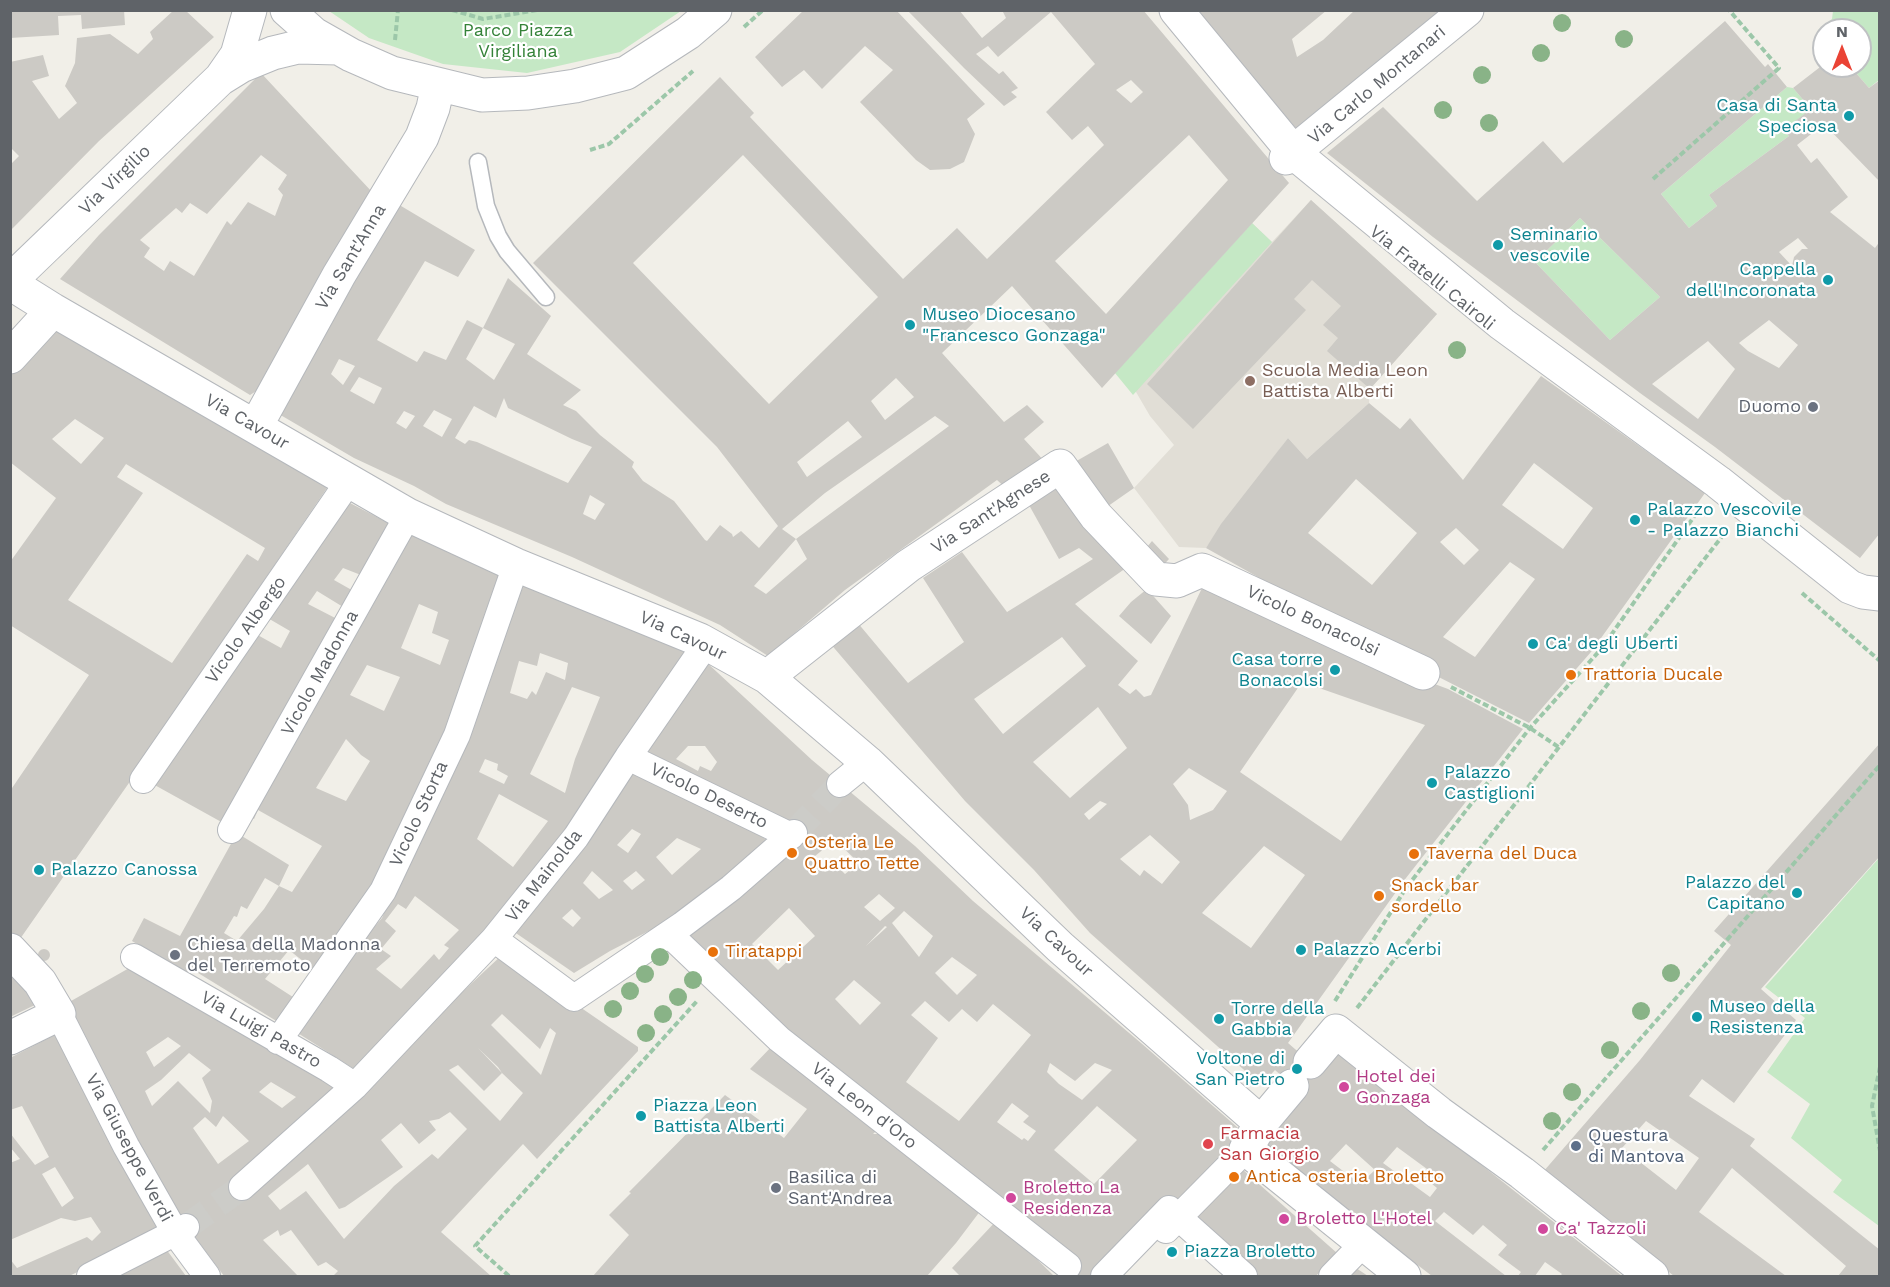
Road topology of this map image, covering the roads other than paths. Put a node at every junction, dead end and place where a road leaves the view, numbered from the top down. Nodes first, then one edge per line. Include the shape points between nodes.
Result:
1 (250, 10) edge
2 (287, 10) edge
3 (1165, 10) edge
4 (1176, 10) edge
5 (1467, 10) edge
6 (726, 22) edge
7 (338, 48) junction
8 (220, 79) junction
9 (438, 85) junction
10 (1290, 155) junction
11 (478, 162) dead end
12 (10, 282) edge
13 (546, 297) dead end
14 (53, 310) junction
15 (10, 357) edge
16 (256, 426) junction
17 (349, 481) junction
18 (408, 515) junction
19 (516, 565) junction
20 (1202, 570) joint
21 (1880, 594) edge
22 (706, 644) junction
23 (1423, 673) road end
24 (767, 677) junction
25 (628, 757) junction
26 (867, 762) junction
27 (143, 780) dead end
28 (840, 784) tunnel mouth
29 (231, 831) dead end
30 (676, 930) junction
31 (495, 939) junction
32 (10, 950) edge
33 (134, 957) dead end
34 (59, 1014) junction
35 (10, 1038) edge
36 (278, 1041) junction
37 (355, 1086) junction
38 (1253, 1136) junction
39 (242, 1187) tunnel mouth
40 (1178, 1218) junction
41 (181, 1231) junction
42 (1363, 1244) junction
43 (1068, 1266) dead end
44 (90, 1276) edge
45 (207, 1276) edge
46 (1104, 1276) edge
47 (1118, 1276) edge
48 (1244, 1276) edge
49 (1332, 1276) edge
50 (1404, 1276) edge
51 (1652, 1276) edge

1 - 8 street, Via Virgilio via 237,55
2 - 7 street via 302,26
3 - 10 lane, Via Fratelli Cairoli
4 - 10 street, Via Fratelli Cairoli
5 - 10 street, Via Carlo Montanari
6 - 9 street via 688,33 626,73 575,86 482,94
7 - 8 street, Via Virgilio via 298,47 273,52
7 - 9 street via 392,73
8 - 12 street, Via Virgilio
9 - 16 street, Via Sant'Anna via 422,137 339,274
10 - 21 street, Via Fratelli Cairoli via 1502,324 1850,587
11 - 13 lane via 492,223 507,251
12 - 14 street, Via Cavour
14 - 15 street
14 - 16 street, Via Cavour
16 - 17 street, Via Cavour
17 - 18 street, Via Cavour
17 - 27 street, Vicolo Albergo
18 - 19 street, Via Cavour
18 - 29 street, Vicolo Madonna
19 - 22 street, Via Cavour
19 - 36 street, Vicolo Storta via 457,735 383,891
20 - 23 street, Vicolo Bonacolsi
20 - 24 street, Via Sant'Agnese via 1177,580 1156,579 1096,516 1060,466 908,566
22 - 24 street, Via Cavour
22 - 25 street, Via Mainolda
24 - 26 street, Via Cavour
25 - 30 street, Vicolo Deserto via 792,834
25 - 31 street, Via Mainolda via 576,837
26 - 28 street
26 - 38 street, Via Cavour
30 - 31 street via 574,998
30 - 43 street, Via Leon d'Oro via 717,979 779,1039
31 - 37 street, Via Mainolda
32 - 34 street via 39,982
33 - 36 street, Via Luigi Pastro
34 - 35 street
34 - 41 street, Via Giuseppe Verdi via 126,1146
36 - 37 street, Via Luigi Pastro
37 - 39 street, Via Mainolda
38 - 40 street
38 - 42 street, Via Cavour
38 - 51 street via 1301,1074 1334,1018 1438,1113 1522,1173
40 - 46 street via 1169,1209
40 - 47 street
40 - 48 street
41 - 44 street
41 - 45 street, Via Giuseppe Verdi
42 - 49 street
42 - 50 street, Via Cavour

